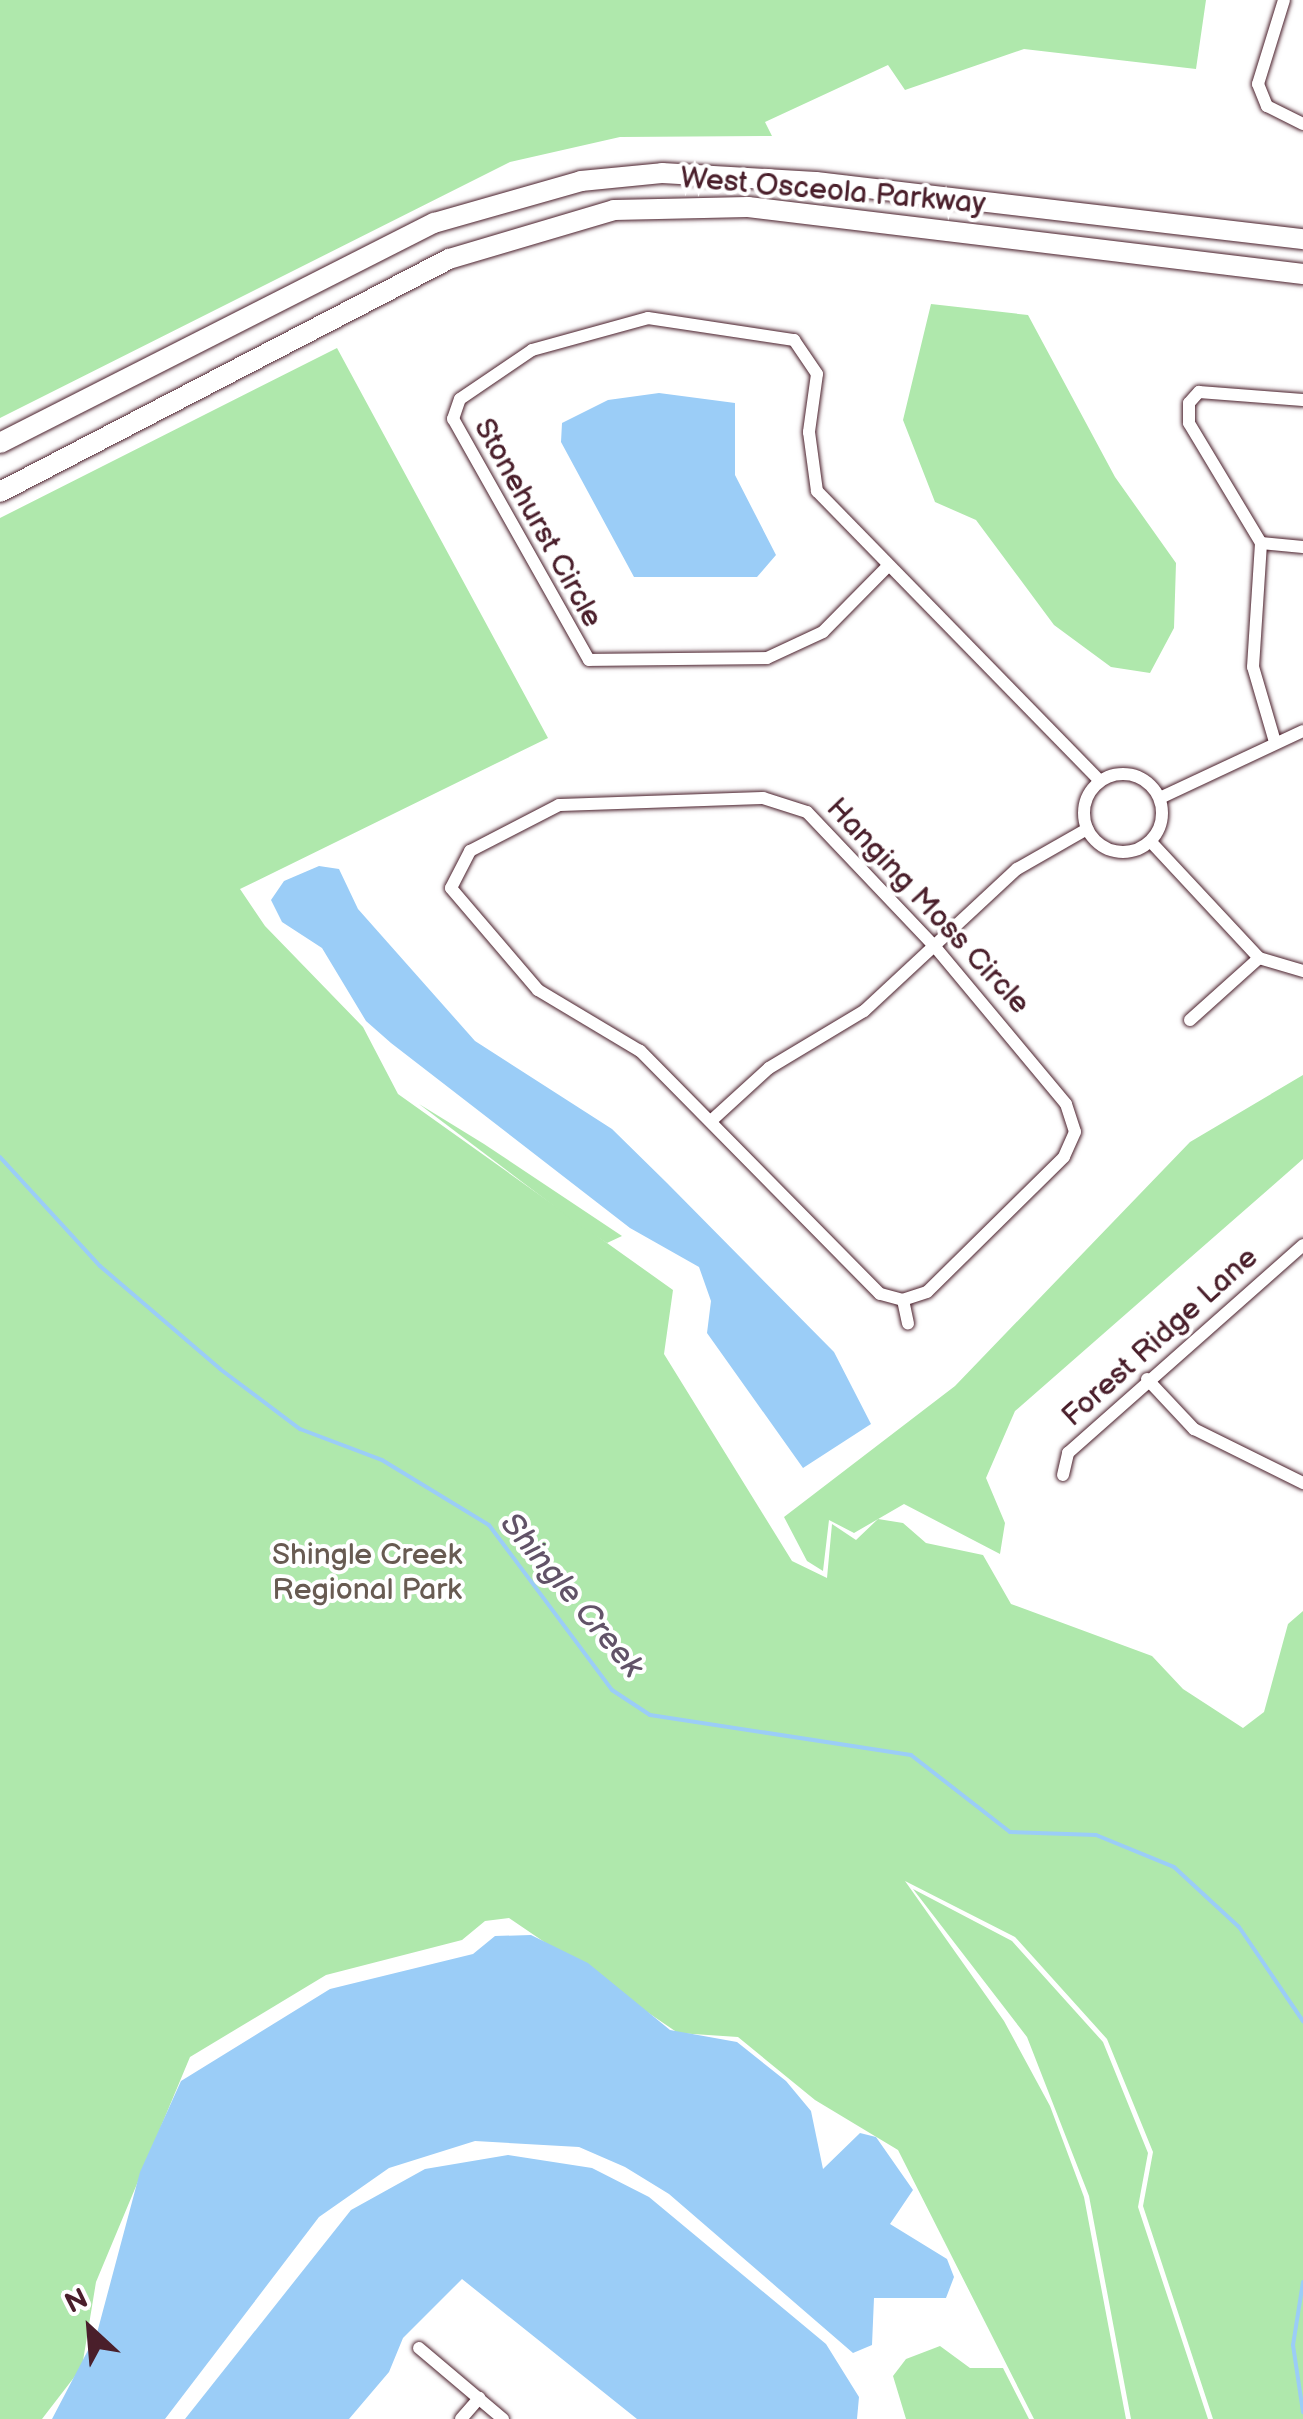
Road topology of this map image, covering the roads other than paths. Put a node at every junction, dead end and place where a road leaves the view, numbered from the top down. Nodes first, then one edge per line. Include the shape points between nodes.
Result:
1 (1284, 0) edge
2 (1303, 124) edge
3 (1303, 238) edge
4 (1303, 274) edge
5 (1303, 400) edge
6 (0, 443) edge
7 (0, 492) edge
8 (1261, 544) junction
9 (1303, 547) edge
10 (888, 567) junction
11 (1303, 731) edge
12 (1275, 742) junction
13 (1100, 781) junction
14 (1160, 798) junction
15 (1087, 829) junction
16 (1151, 842) junction
17 (936, 948) junction
18 (1259, 958) junction
19 (1303, 971) edge
20 (1190, 1020) dead end
21 (712, 1120) junction
22 (1303, 1245) edge
23 (903, 1300) junction
24 (908, 1323) dead end
25 (1147, 1379) junction
26 (1063, 1475) dead end
27 (1303, 1483) edge
28 (419, 2348) dead end
29 (479, 2398) junction
30 (462, 2419) edge
31 (503, 2419) edge

1 - 2 street via 1258,84 1266,106
3 - 6 main road, West Osceola Parkway via 782,179 581,181 434,223
4 - 7 main road, West Osceola Parkway via 748,207 614,210 449,259
5 - 8 street via 1199,392 1189,403 1189,423
8 - 9 street
8 - 12 street via 1253,668
10 - 10 street, Stonehurst Circle via 817,491 814,364 794,340 770,330 648,318 585,330 532,350 460,399 453,419 589,660 767,658 823,632
10 - 13 street, Stonehurst Circle
11 - 12 street
12 - 14 street
13 - 14 street via 1138,776
13 - 15 street via 1085,802
14 - 16 street via 1162,823
15 - 16 street via 1111,851
15 - 17 street via 1018,869
16 - 18 street
17 - 21 street
17 - 21 street, Hanging Moss Circle via 794,801 559,806 470,851 451,888 495,949 538,990 640,1052
17 - 23 street, Hanging Moss Circle via 1066,1104 1075,1132 1064,1157 954,1265
18 - 19 street
18 - 20 street
21 - 23 street, Hanging Moss Circle via 880,1294
22 - 25 street, Forest Ridge Lane
23 - 24 street
25 - 26 street, Forest Ridge Lane via 1068,1453
25 - 27 street via 1194,1429
28 - 29 street
29 - 30 street
29 - 31 street

